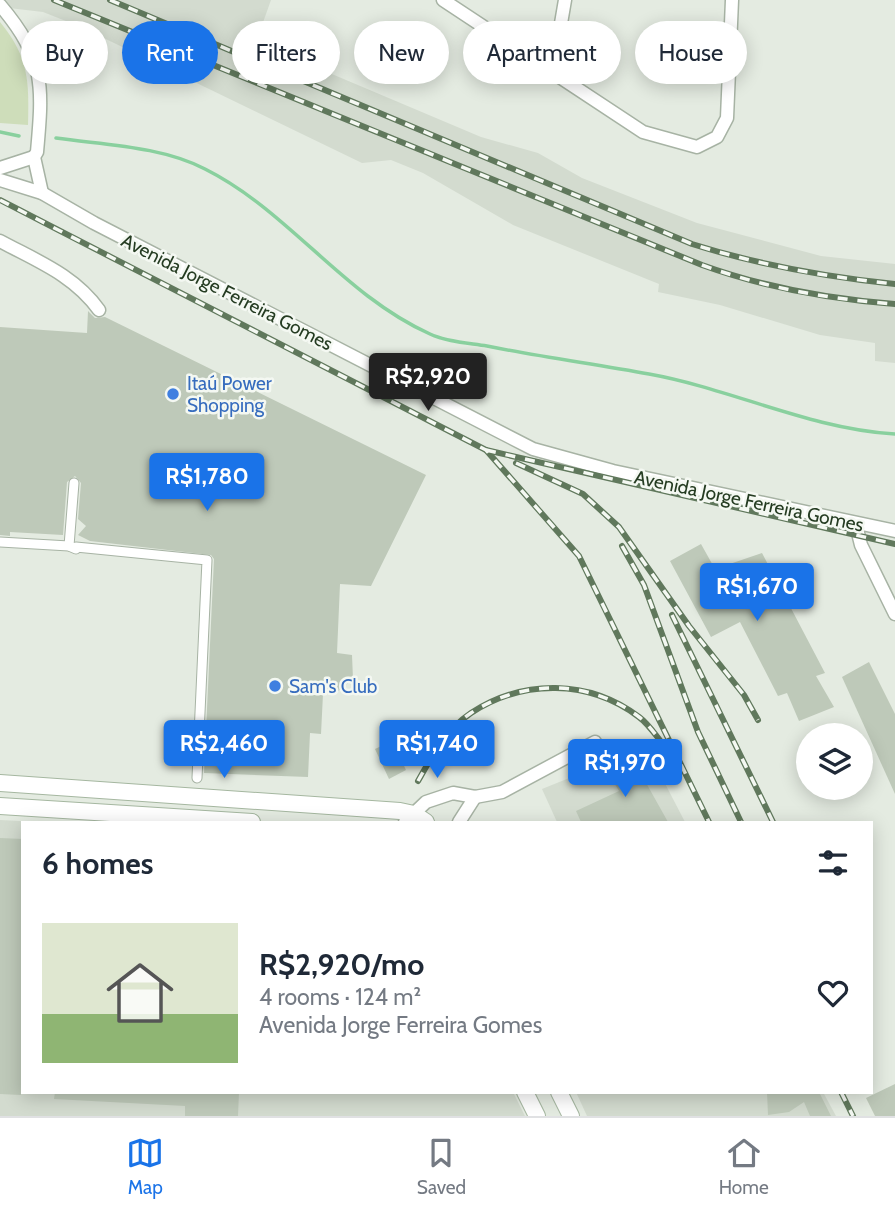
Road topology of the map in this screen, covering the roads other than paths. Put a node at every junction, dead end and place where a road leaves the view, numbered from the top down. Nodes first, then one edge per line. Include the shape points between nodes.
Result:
1 (446, 0) edge
2 (565, 0) edge
3 (732, 0) edge
4 (0, 5) edge
5 (478, 21) edge
6 (561, 21) edge
7 (573, 84) edge
8 (34, 157) junction
9 (0, 168) edge
10 (0, 180) edge
11 (42, 193) junction
12 (0, 241) edge
13 (0, 248) edge
14 (23, 254) junction
15 (99, 310) dead end
16 (74, 483) dead end
17 (856, 525) junction
18 (895, 531) edge
19 (0, 542) edge
20 (74, 547) junction
21 (895, 614) edge
22 (595, 742) dead end
23 (197, 778) dead end
24 (0, 783) edge
25 (475, 797) junction
26 (0, 806) edge
27 (415, 820) edge
28 (237, 821) edge
29 (460, 821) edge
30 (526, 1094) edge
31 (560, 1094) edge
32 (537, 1116) edge
33 (571, 1116) edge

1 - 5 street
2 - 6 street
3 - 7 street via 727,118 717,138 697,147 643,132
4 - 8 street via 37,64 41,96
8 - 9 street
8 - 11 street
10 - 11 street, Avenida Jorge Ferreira Gomes
11 - 17 street, Avenida Jorge Ferreira Gomes via 533,449
12 - 14 street
13 - 14 street
14 - 15 street via 64,274
16 - 20 street
17 - 18 street, Avenida Jorge Ferreira Gomes
17 - 21 street
19 - 20 street
20 - 23 street via 207,560
22 - 25 street via 517,786
24 - 27 main road via 309,803
25 - 27 street via 442,795 426,802
25 - 29 street
26 - 28 main road
30 - 32 main road
31 - 33 main road

